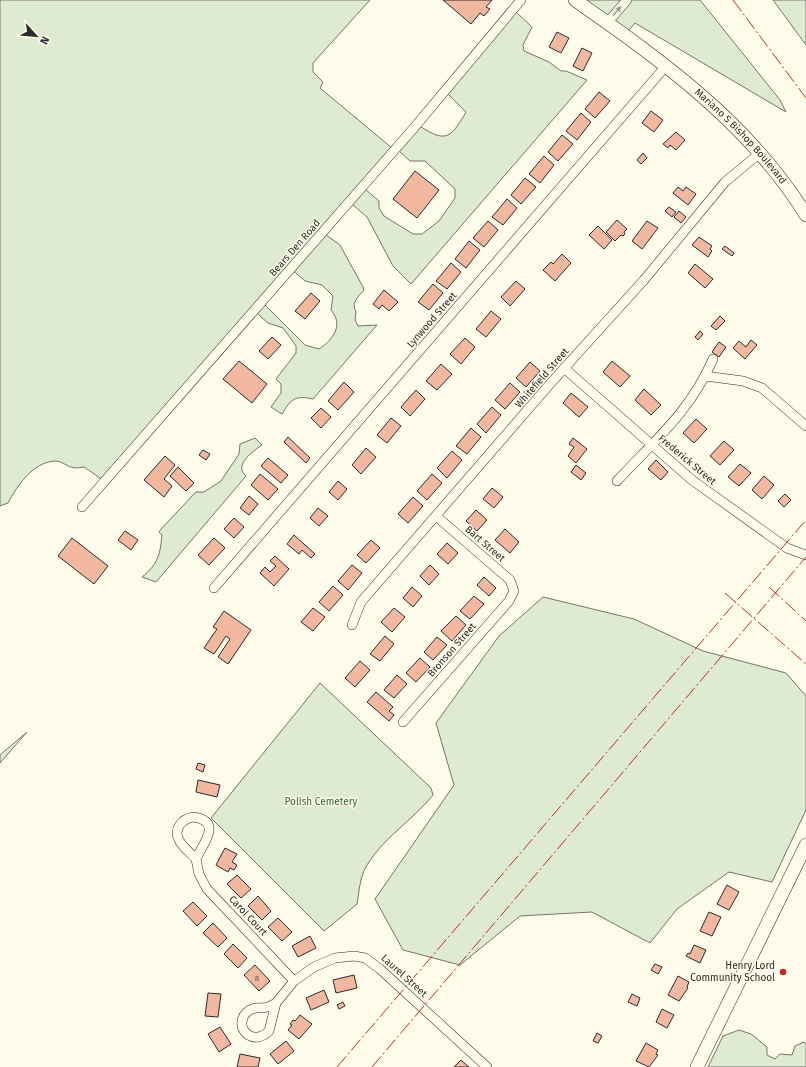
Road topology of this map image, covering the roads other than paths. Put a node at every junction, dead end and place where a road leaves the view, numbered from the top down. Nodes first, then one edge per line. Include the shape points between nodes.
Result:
1 (521, 0) edge
2 (575, 0) edge
3 (627, 0) edge
4 (607, 23) junction
5 (666, 66) junction
6 (760, 153) junction
7 (806, 215) edge
8 (713, 359) dead end
9 (564, 368) junction
10 (705, 376) junction
11 (806, 426) edge
12 (652, 445) junction
13 (617, 481) dead end
14 (82, 507) dead end
15 (436, 516) junction
16 (806, 555) edge
17 (214, 588) dead end
18 (514, 591) joint
19 (352, 625) dead end
20 (403, 722) dead end
21 (806, 844) edge
22 (196, 859) dead end
23 (294, 981) junction
24 (276, 1002) dead end
25 (487, 1067) edge
26 (697, 1067) edge

1 - 14 street, Bears Den Road via 413,129
2 - 4 main road, Mariano S Bishop Boulevard
4 -> 3 street
4 - 5 main road, Mariano S Bishop Boulevard
5 - 6 main road, Mariano S Bishop Boulevard via 714,106
5 - 17 street, Lynwood Street
6 - 7 main road, Mariano S Bishop Boulevard
6 - 9 street, Whitefield Street via 725,182 644,280
8 - 10 street
9 - 12 street, Frederick Street
9 - 15 street, Whitefield Street
10 - 11 street via 743,381 762,388
10 - 12 street via 686,408
12 - 13 street
12 - 16 street, Frederick Street via 724,504 787,548
15 - 18 street, Bart Street via 510,580
15 - 19 street, Whitefield Street via 361,602
18 - 20 street, Bronson Street via 509,602
21 - 26 main road
22 - 23 street, Carol Court via 199,874 207,888
23 - 24 street, Laurel Street
23 - 25 street, Laurel Street via 314,967 335,958 365,958

